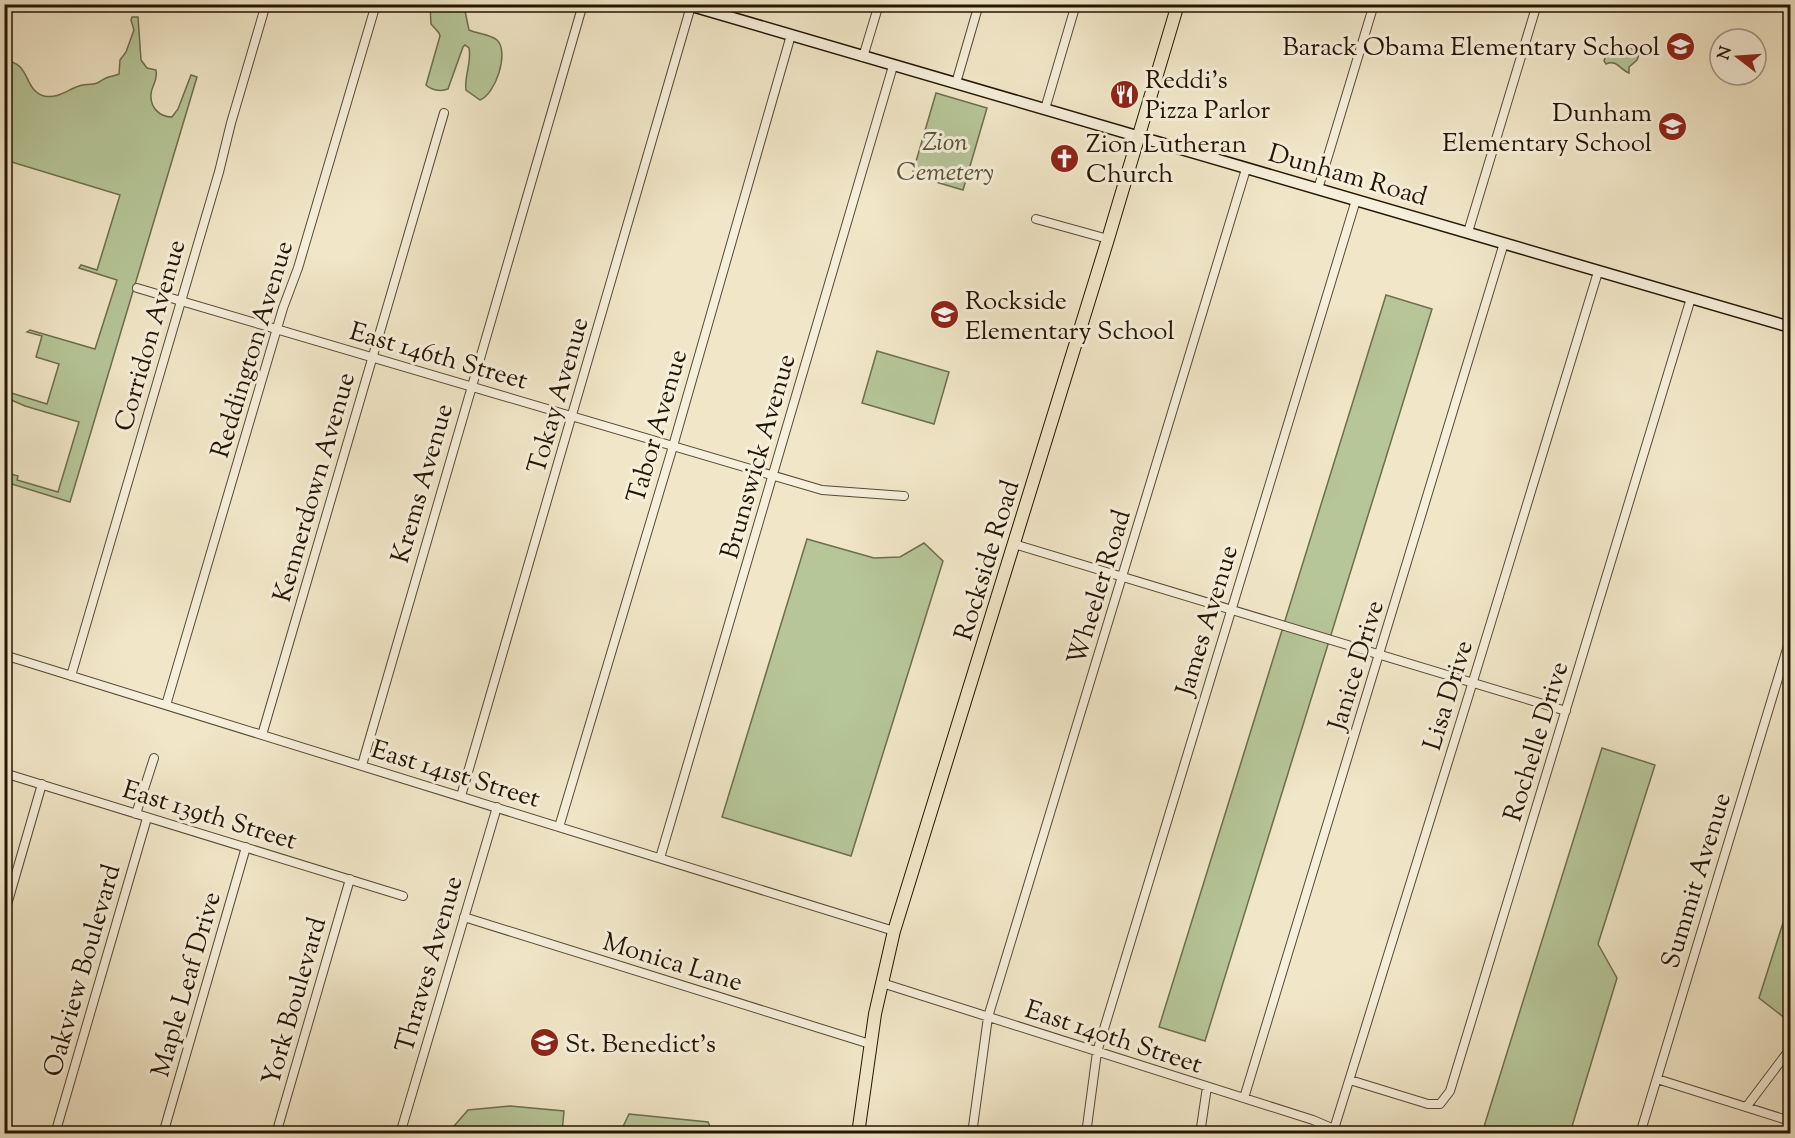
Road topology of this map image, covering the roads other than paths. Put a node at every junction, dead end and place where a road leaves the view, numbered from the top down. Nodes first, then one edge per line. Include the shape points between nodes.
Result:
1 (266, 4) edge
2 (376, 4) edge
3 (583, 4) edge
4 (879, 4) edge
5 (979, 4) edge
6 (1076, 4) edge
7 (1178, 4) edge
8 (1374, 4) edge
9 (1537, 4) edge
10 (688, 5) edge
11 (791, 35) junction
12 (863, 57) junction
13 (893, 66) junction
14 (956, 83) junction
15 (1045, 109) junction
16 (444, 113) dead end
17 (1137, 137) junction
18 (1246, 169) junction
19 (1318, 189) junction
20 (1356, 200) junction
21 (1036, 219) dead end
22 (1468, 232) junction
23 (1108, 239) junction
24 (1504, 243) junction
25 (1598, 272) junction
26 (137, 288) dead end
27 (1691, 298) junction
28 (181, 302) junction
29 (1791, 327) edge
30 (277, 329) junction
31 (373, 357) junction
32 (471, 386) junction
33 (573, 417) junction
34 (673, 446) junction
35 (773, 475) junction
36 (904, 496) dead end
37 (1014, 544) junction
38 (1123, 577) junction
39 (1231, 609) junction
40 (1791, 639) edge
41 (1380, 654) junction
42 (4, 655) edge
43 (70, 676) junction
44 (1473, 682) junction
45 (166, 705) junction
46 (1566, 711) junction
47 (262, 735) junction
48 (154, 758) dead end
49 (362, 765) junction
50 (4, 772) edge
51 (42, 784) junction
52 (461, 796) junction
53 (497, 807) junction
54 (136, 814) junction
55 (147, 818) junction
56 (559, 827) junction
57 (246, 847) junction
58 (660, 858) junction
59 (350, 879) junction
60 (403, 896) dead end
61 (4, 915) edge
62 (464, 917) junction
63 (894, 931) junction
64 (882, 983) junction
65 (988, 1017) junction
66 (870, 1044) junction
67 (1791, 1049) edge
68 (1097, 1052) junction
69 (1657, 1079) junction
70 (1350, 1080) junction
71 (1207, 1087) junction
72 (1244, 1098) junction
73 (1747, 1106) junction
74 (1791, 1121) edge
75 (1336, 1131) edge
76 (55, 1134) edge
77 (163, 1134) edge
78 (276, 1134) edge
79 (400, 1134) edge
80 (858, 1134) edge
81 (972, 1134) edge
82 (1086, 1134) edge
83 (1200, 1134) edge
84 (1640, 1134) edge

1 - 28 street, Corridon Avenue
2 - 30 street, Reddington Avenue
3 - 32 street, Krems Avenue
4 - 12 street
5 - 14 street
6 - 15 street
7 - 17 main road, Rockside Road
8 - 19 street
9 - 22 street
10 - 11 street, Dunham Road
10 - 33 street, Tokay Avenue
11 - 12 street, Dunham Road
11 - 34 street, Tabor Avenue
12 - 13 street, Dunham Road
13 - 14 street, Dunham Road
13 - 35 street, Brunswick Avenue
14 - 15 street, Dunham Road
15 - 17 street, Dunham Road
16 - 31 street, Kennerdown Avenue
17 - 18 street, Dunham Road
17 - 23 main road, Rockside Road
18 - 19 street, Dunham Road
18 - 38 street, Wheeler Road
19 - 20 street, Dunham Road
20 - 22 street, Dunham Road
20 - 39 street, James Avenue
21 - 23 street
22 - 24 street, Dunham Road
23 - 37 main road, Rockside Road
24 - 25 street, Dunham Road
24 - 41 street, Janice Drive
25 - 27 street, Dunham Road
25 - 44 street, Lisa Drive
26 - 28 street, East 146th Street
27 - 29 street, Dunham Road
27 - 46 street, Rochelle Drive
28 - 30 street, East 146th Street
28 - 43 street, Corridon Avenue
30 - 31 street, East 146th Street
30 - 45 street, Reddington Avenue
31 - 32 street, East 146th Street
31 - 47 street, Kennerdown Avenue
32 - 33 street, East 146th Street
32 - 49 street, Krems Avenue
33 - 34 street, East 146th Street
33 - 52 street, Tokay Avenue
34 - 35 street, East 146th Street
34 - 56 street, Tabor Avenue
35 - 36 street, East 146th Street via 822,490
35 - 58 street, Brunswick Avenue
37 - 38 street
37 - 63 main road, Rockside Road
38 - 39 street
38 - 65 street, Wheeler Road
39 - 41 street
39 - 68 street, James Avenue
40 - 69 street, Summit Avenue
41 - 44 street
41 - 72 street, Janice Drive
42 - 43 street, East 141st Street
43 - 45 street, East 141st Street
44 - 46 street
44 - 70 street, Lisa Drive
45 - 47 street, East 141st Street
46 - 70 street, Rochelle Drive via 1450,1091 1440,1104 1428,1104
47 - 49 street, East 141st Street
48 - 54 street
49 - 52 street, East 141st Street
50 - 51 street, East 139th Street
51 - 54 street, East 139th Street
51 - 61 street
52 - 53 street, East 141st Street
53 - 56 street, East 141st Street
53 - 62 street, Thraves Avenue
54 - 55 street, East 139th Street
55 - 57 street, East 139th Street
55 - 76 street, Oakview Boulevard
56 - 58 street, East 141st Street
57 - 59 street, East 139th Street
57 - 77 street, Maple Leaf Drive
58 - 63 street, East 141st Street
59 - 60 street, East 139th Street
59 - 78 street, York Boulevard
62 - 66 street, Monica Lane
62 - 79 street, Thraves Avenue
63 - 64 main road, Rockside Road
64 - 65 street, East 140th Street
64 - 66 main road, Rockside Road
65 - 68 street, East 140th Street
65 - 81 street, Wheeler Road
66 - 80 main road, Rockside Road
67 - 73 street
68 - 71 street, East 140th Street
68 - 82 street, James Avenue
69 - 73 street
69 - 84 street, Summit Avenue
70 - 75 street, Lisa Drive
71 - 72 street, East 140th Street
71 - 83 street
72 - 75 street, East 140th Street
73 - 74 street

